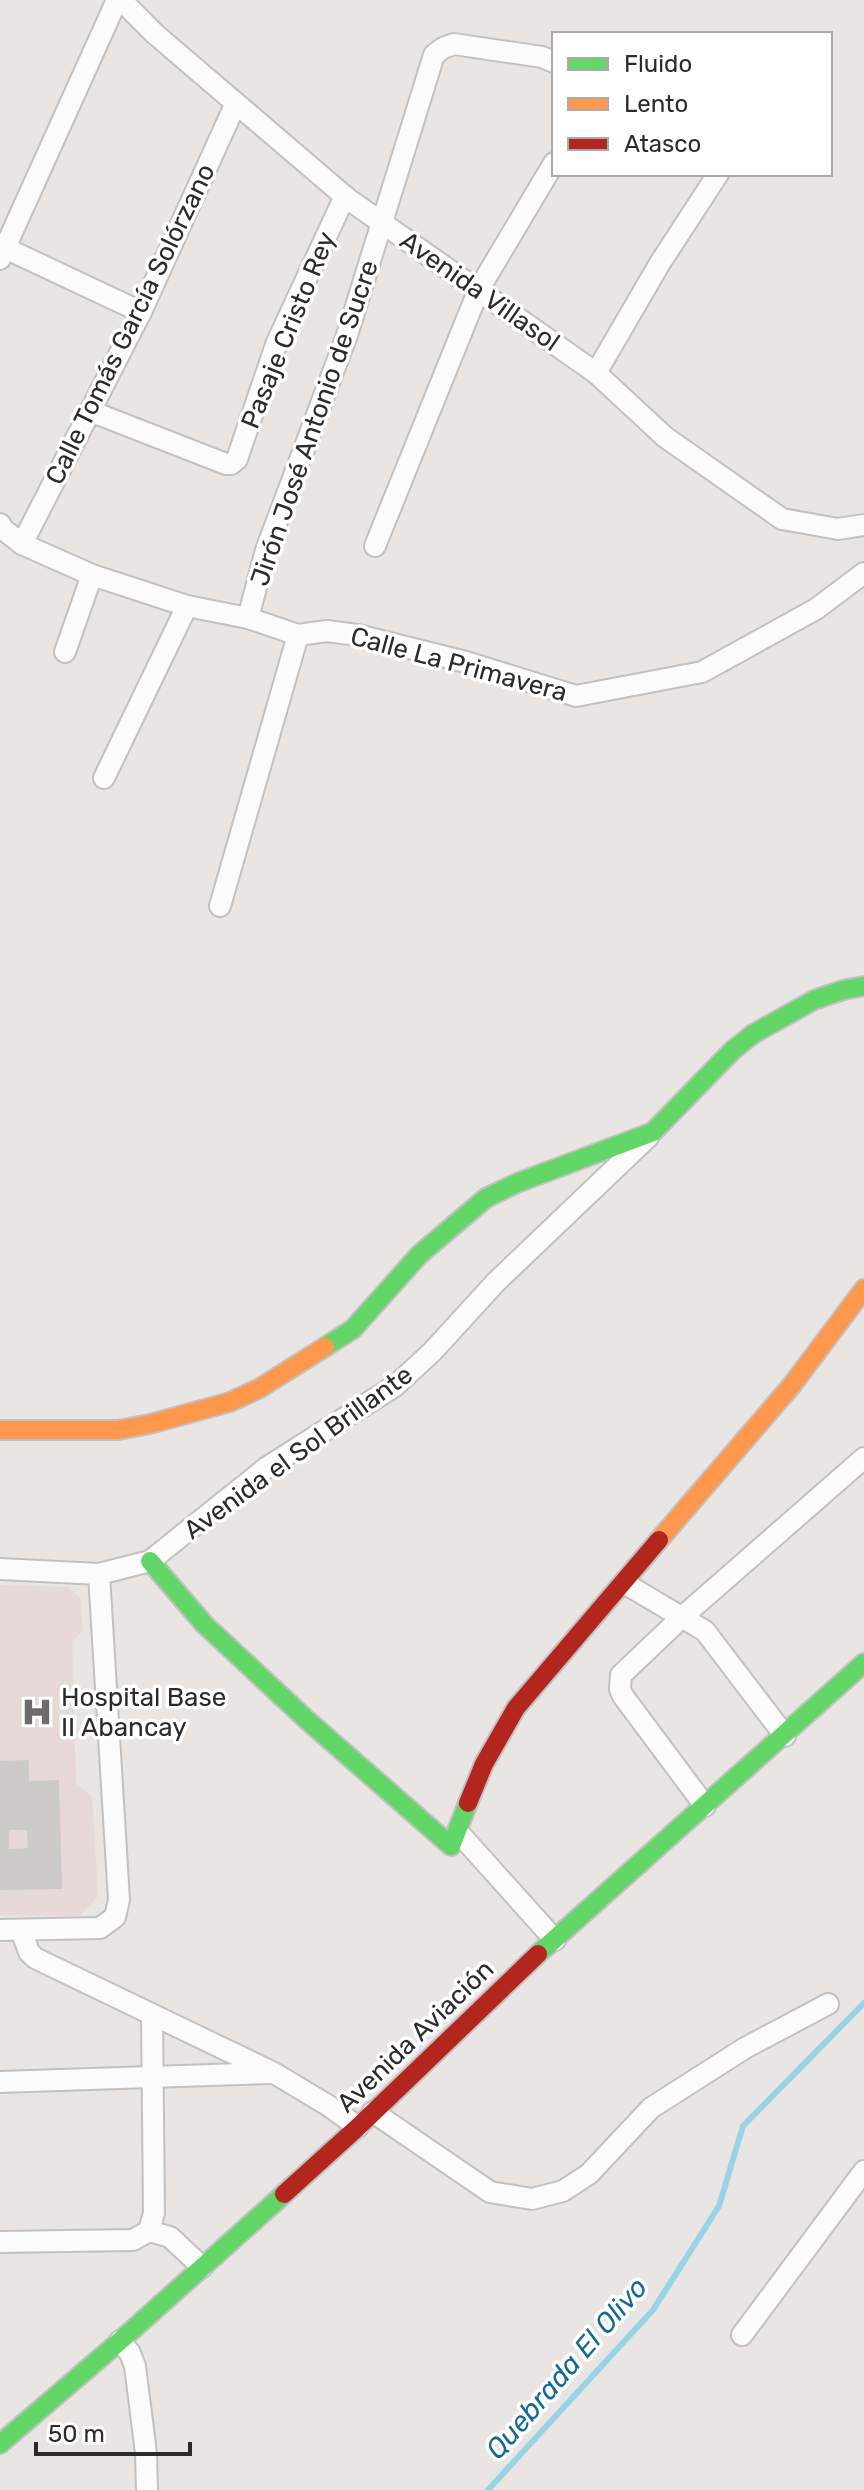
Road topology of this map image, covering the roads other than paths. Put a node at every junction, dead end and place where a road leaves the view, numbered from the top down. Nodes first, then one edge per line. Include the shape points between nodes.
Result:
1 (119, 0) edge
2 (552, 61) edge
3 (236, 103) junction
4 (552, 166) edge
5 (717, 176) edge
6 (345, 196) junction
7 (383, 223) junction
8 (3, 243) edge
9 (479, 289) junction
10 (141, 312) junction
11 (596, 373) junction
12 (90, 411) junction
13 (0, 524) edge
14 (864, 525) edge
15 (22, 544) junction
16 (375, 546) dead end
17 (864, 573) edge
18 (92, 575) junction
19 (187, 606) junction
20 (248, 618) junction
21 (298, 635) junction
22 (65, 652) dead end
23 (104, 778) dead end
24 (220, 906) dead end
25 (864, 986) edge
26 (653, 1132) junction
27 (864, 1289) edge
28 (0, 1430) edge
29 (864, 1458) edge
30 (150, 1561) junction
31 (0, 1569) edge
32 (99, 1574) junction
33 (624, 1583) junction
34 (681, 1618) junction
35 (864, 1663) edge
36 (785, 1736) junction
37 (705, 1806) junction
38 (458, 1832) junction
39 (0, 1930) edge
40 (21, 1930) junction
41 (555, 1940) junction
42 (828, 2004) dead end
43 (152, 2016) junction
44 (274, 2073) junction
45 (153, 2079) junction
46 (0, 2082) edge
47 (373, 2112) junction
48 (358, 2127) junction
49 (864, 2171) edge
50 (149, 2231) junction
51 (0, 2242) edge
52 (202, 2267) junction
53 (742, 2335) dead end
54 (120, 2341) junction
55 (0, 2444) edge
56 (147, 2490) edge

1 - 3 street, Avenida Villasol
1 - 8 street
2 - 7 street, Jirón José Antonio de Sucre via 454,44 434,55
3 - 6 street, Avenida Villasol
3 - 10 street, Calle Tomás García Solórzano
4 - 9 street
5 - 11 street
6 - 7 street, Avenida Villasol
6 - 12 street, Pasaje Cristo Rey via 277,342 237,459 226,464
7 - 9 street, Avenida Villasol
7 - 20 street, Jirón José Antonio de Sucre via 266,550
8 - 10 street
9 - 11 street, Avenida Villasol
9 - 16 street
10 - 12 street, Calle Tomás García Solórzano
11 - 14 street, Avenida Villasol via 665,437 782,519 838,529
12 - 15 street, Calle Tomás García Solórzano
13 - 15 street, Calle La Primavera
15 - 18 street, Calle La Primavera
17 - 21 street, Calle La Primavera via 816,609 702,672 576,696 357,635
18 - 19 street, Calle La Primavera
18 - 22 street
19 - 20 street, Calle La Primavera
19 - 23 street
20 - 21 street, Calle La Primavera
21 - 24 street
25 - 26 street via 814,1000 753,1034
26 - 28 street via 486,1198 419,1255 353,1329 230,1402 118,1430
26 - 30 street, Avenida el Sol Brillante via 395,1386 266,1468
27 - 33 street via 792,1385
29 - 34 street
30 - 32 street, Avenida el Sol Brillante
30 - 38 street via 204,1624 307,1720 451,1846
31 - 32 street, Avenida el Sol Brillante
32 - 40 street via 119,1900 115,1917 100,1928
33 - 34 street
33 - 38 street via 516,1708 484,1764
34 - 36 street via 705,1631
34 - 37 street via 621,1675 620,1689
35 - 36 street, Avenida Aviación
36 - 37 street, Avenida Aviación
37 - 41 street, Avenida Aviación
38 - 41 street
39 - 40 street
40 - 43 street via 35,1958
41 - 47 street, Avenida Aviación
42 - 47 street via 745,2048 651,2108 589,2174 563,2191 532,2199 490,2192
43 - 44 street
43 - 45 street
44 - 45 street
44 - 48 street
45 - 46 street
45 - 50 street via 154,2213
47 - 48 street, Avenida Aviación
48 - 52 street, Avenida Aviación
49 - 53 street
50 - 51 street via 133,2240
50 - 52 street via 170,2237
52 - 54 street, Avenida Aviación
54 - 55 street, Avenida Aviación
54 - 56 street via 135,2366

